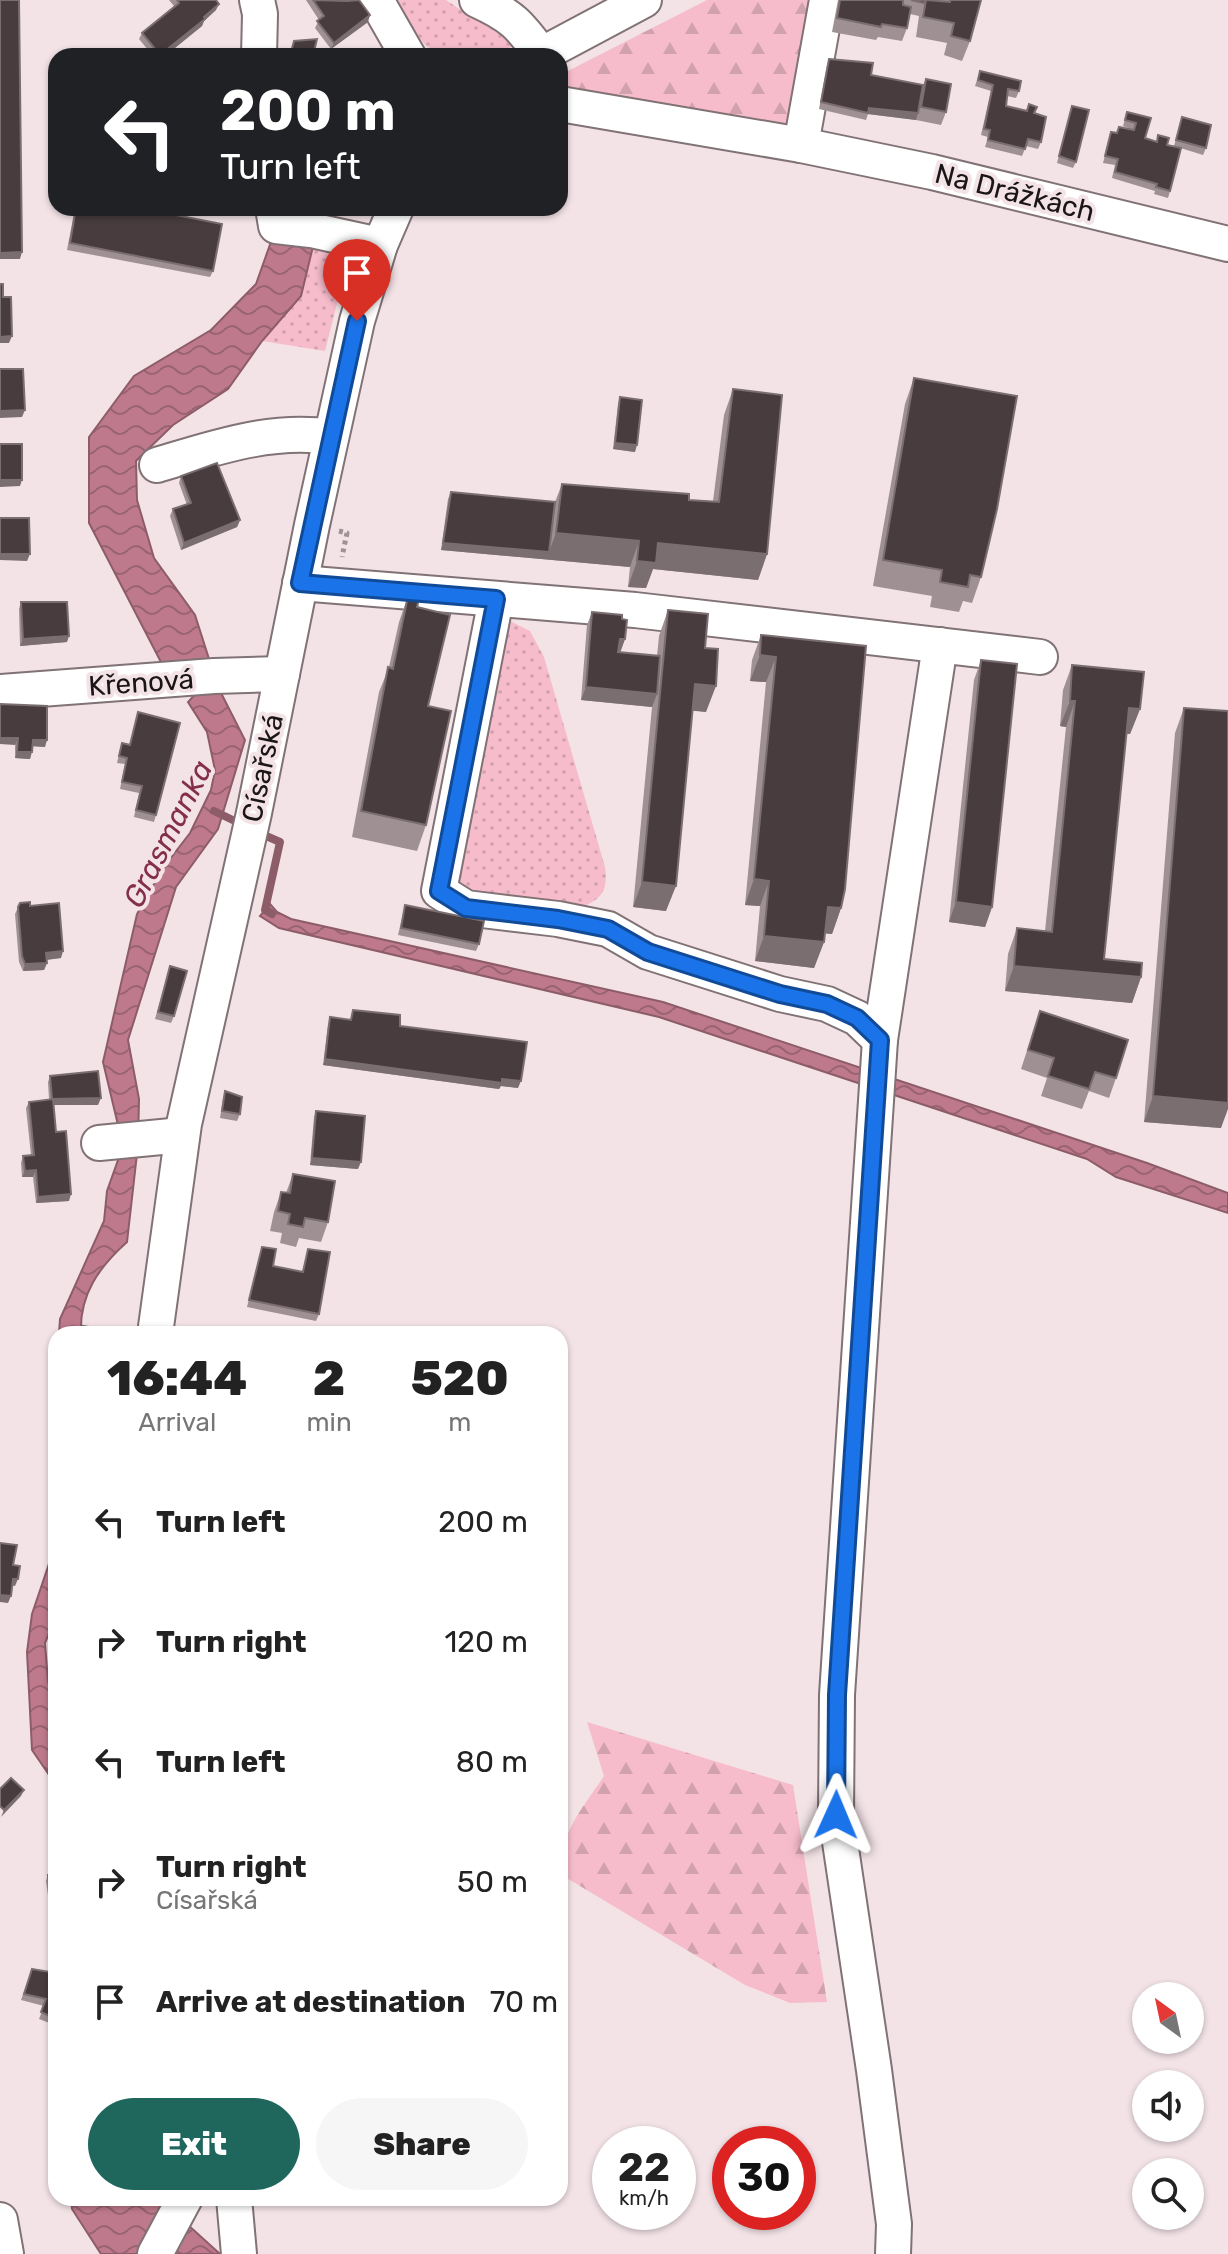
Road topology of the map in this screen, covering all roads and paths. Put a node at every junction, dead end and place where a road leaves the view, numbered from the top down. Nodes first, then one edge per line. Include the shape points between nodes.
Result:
1 (257, 0) edge
2 (376, 0) edge
3 (477, 0) edge
4 (644, 0) edge
5 (827, 0) edge
6 (259, 48) edge
7 (403, 48) edge
8 (535, 48) edge
9 (553, 48) edge
10 (568, 105) edge
11 (801, 145) junction
12 (393, 216) edge
13 (282, 223) edge
14 (1228, 244) edge
15 (380, 245) junction
16 (331, 437) junction
17 (157, 465) dead end
18 (300, 583) junction
19 (496, 599) junction
20 (940, 645) junction
21 (1040, 657) dead end
22 (282, 674) junction
23 (0, 692) edge
24 (880, 1040) junction
25 (182, 1135) junction
26 (120, 1141) dead end
27 (156, 1326) edge
28 (235, 2206) edge
29 (180, 2208) edge
30 (0, 2220) edge
31 (6, 2254) edge
32 (155, 2254) edge
33 (239, 2254) edge
34 (893, 2254) edge

1 - 6 street
2 - 7 street
3 - 8 street via 509,15
4 - 9 street
5 - 11 street
10 - 11 street, Na Drážkách
11 - 14 street, Na Drážkách
12 - 15 street, Císařská
13 - 15 street
15 - 16 street, Císařská
16 - 17 street via 303,433 248,440
16 - 18 street, Císařská
18 - 19 street
18 - 22 street, Císařská
19 - 20 street
19 - 24 street via 439,891 466,908 608,929 648,952 827,1004 857,1018
20 - 21 street
20 - 24 street
22 - 23 street, Křenová
22 - 25 street, Císařská
24 - 34 street via 837,1695 836,1815 878,2100
25 - 26 street
25 - 27 street, Císařská
28 - 33 street
29 - 32 street
30 - 31 street

